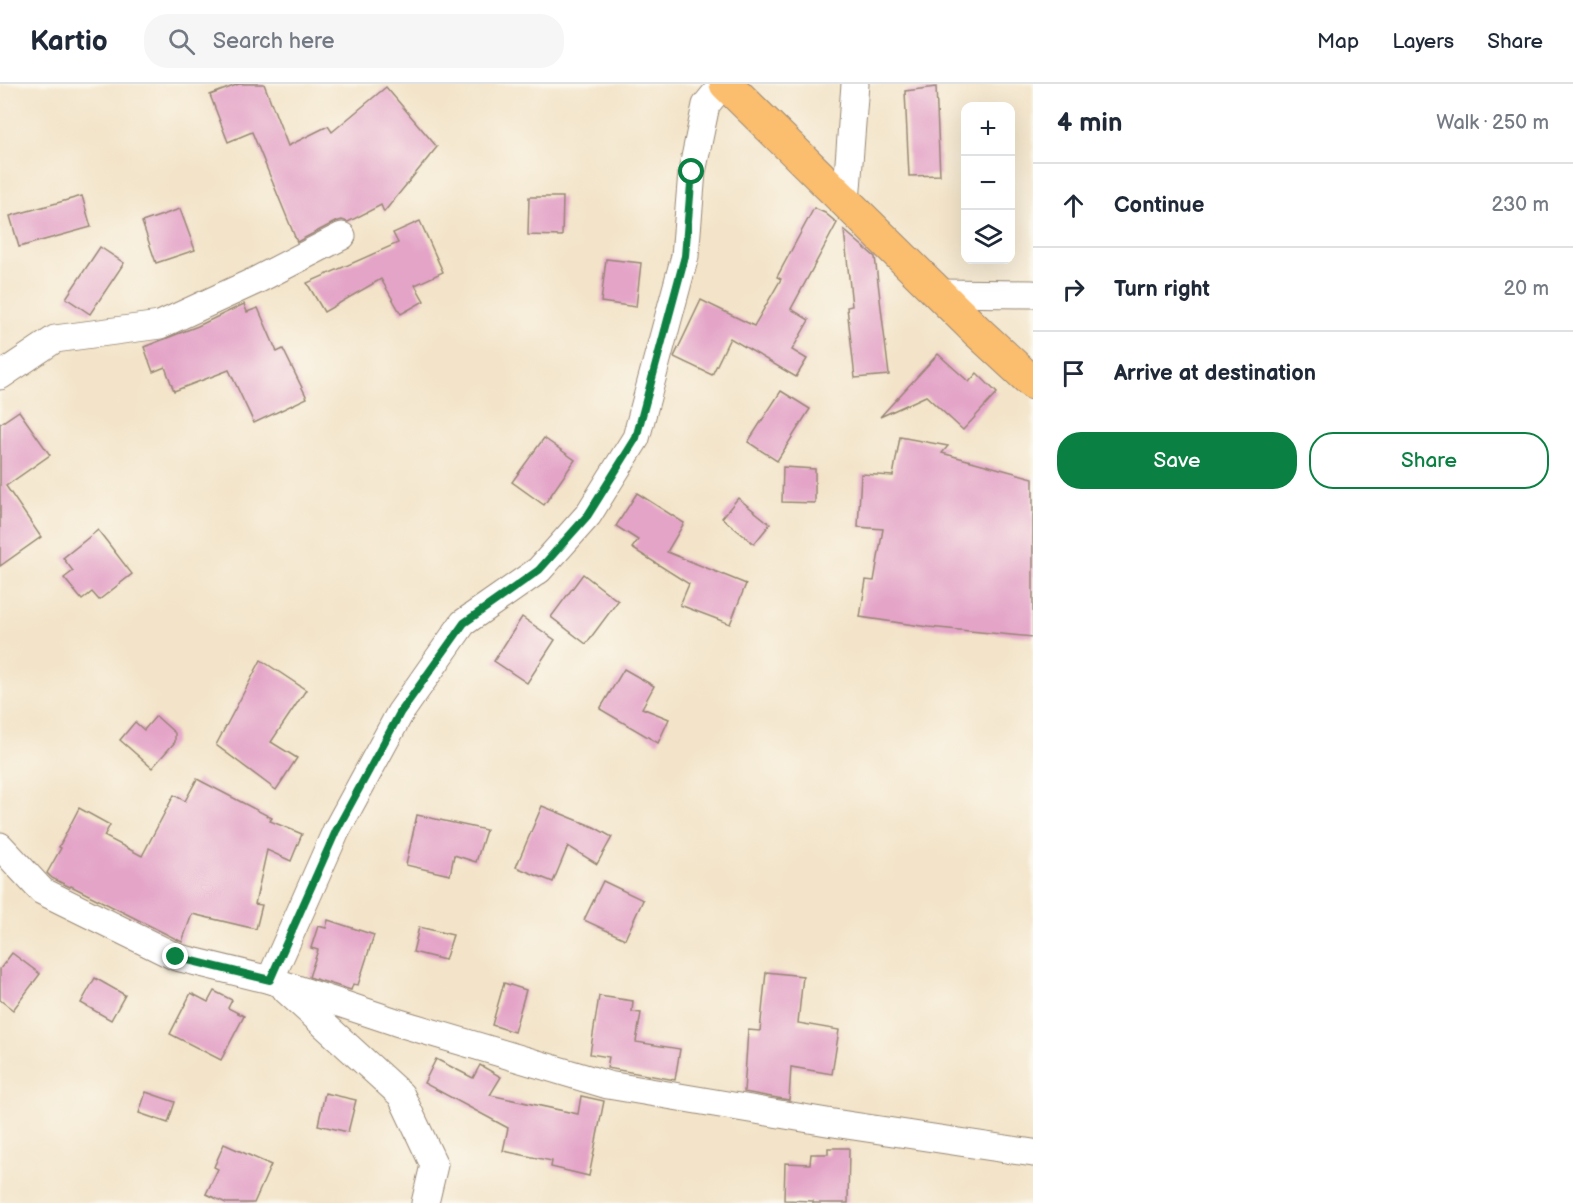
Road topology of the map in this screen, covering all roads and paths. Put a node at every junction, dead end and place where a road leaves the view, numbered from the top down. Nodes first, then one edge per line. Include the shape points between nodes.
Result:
1 (724, 84) edge
2 (855, 84) edge
3 (846, 201) junction
4 (342, 236) dead end
5 (938, 293) junction
6 (1033, 294) edge
7 (0, 376) edge
8 (1033, 383) edge
9 (0, 846) edge
10 (274, 981) junction
11 (1033, 1153) edge
12 (425, 1203) edge

1 - 3 main road
1 - 10 street via 706,105 692,172 685,256 636,438 588,515 539,570 464,623 400,713 336,831
2 - 3 street
3 - 5 main road
4 - 7 street via 160,325 55,339
5 - 6 street
5 - 8 main road
9 - 10 street via 42,891 52,896 176,957
10 - 11 street via 608,1085
10 - 12 street via 401,1095 434,1165

